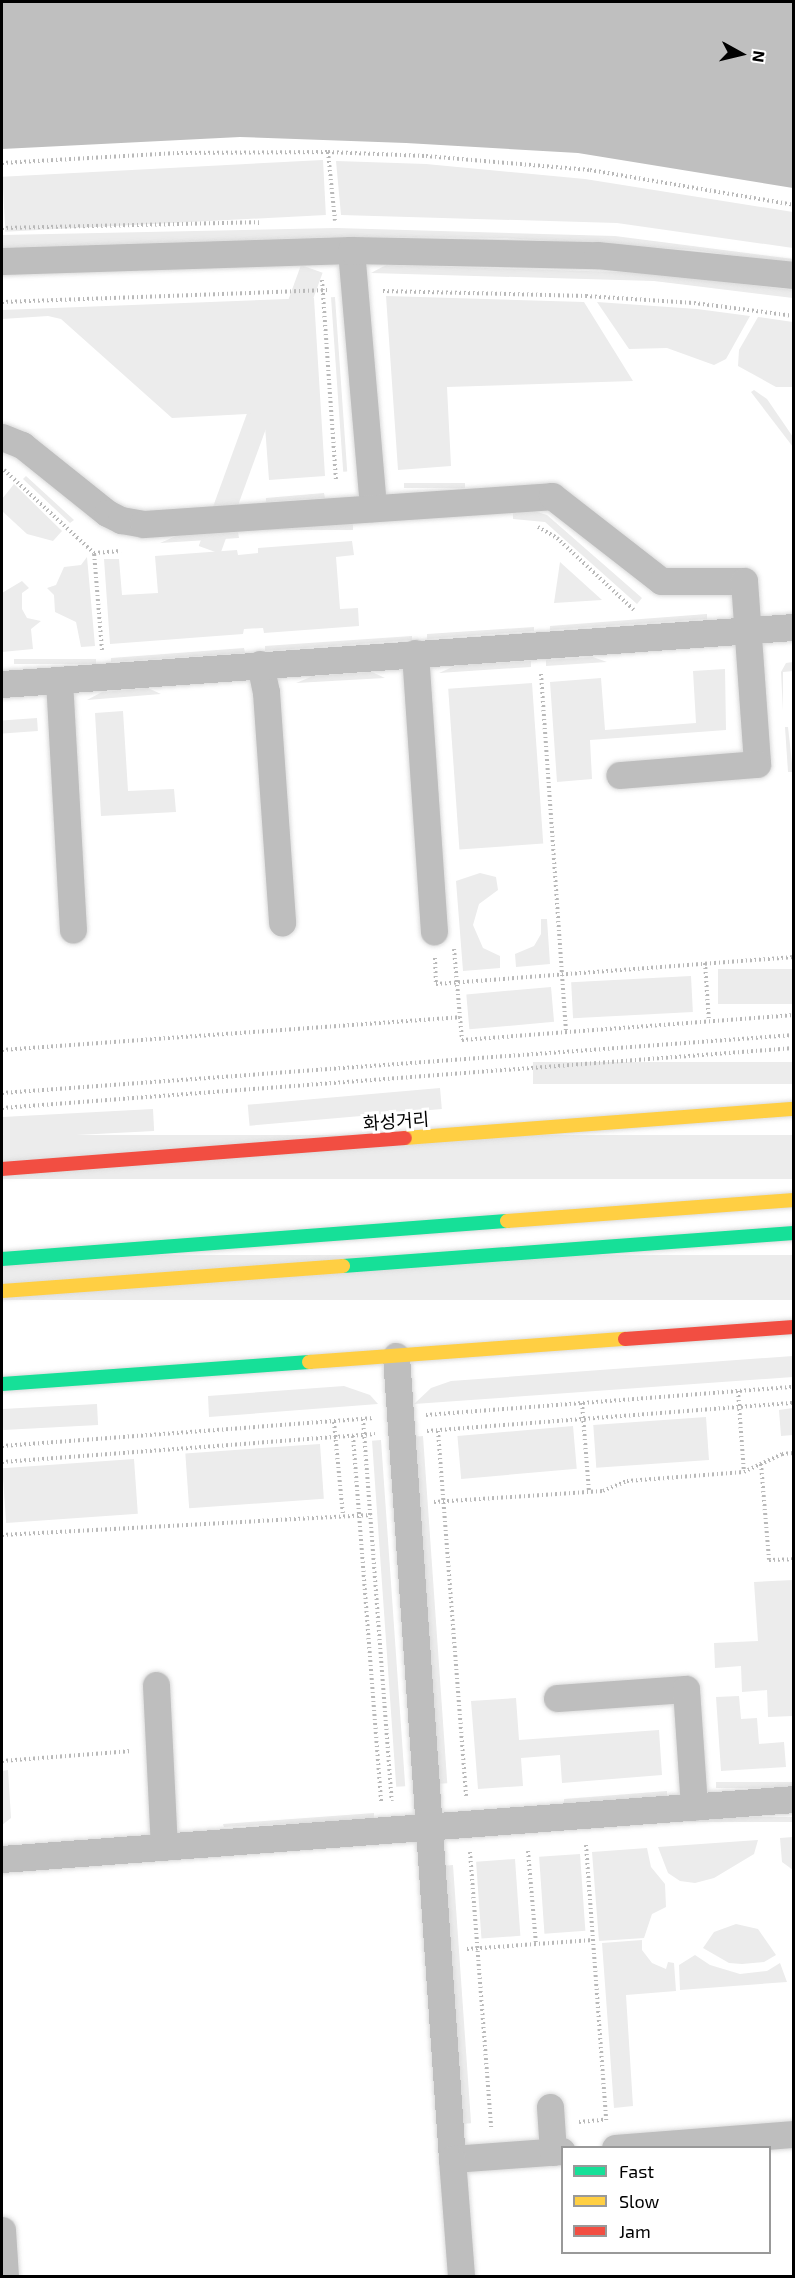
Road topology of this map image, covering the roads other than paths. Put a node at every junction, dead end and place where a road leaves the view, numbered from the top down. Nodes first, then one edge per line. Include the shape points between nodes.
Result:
1 (351, 250) junction
2 (2, 261) edge
3 (794, 275) edge
4 (2, 437) edge
5 (373, 508) junction
6 (794, 627) edge
7 (748, 630) junction
8 (415, 653) junction
9 (260, 664) junction
10 (59, 680) junction
11 (2, 684) edge
12 (619, 775) dead end
13 (282, 922) dead end
14 (74, 930) dead end
15 (434, 931) road end
16 (794, 1109) edge
17 (2, 1168) edge
18 (794, 1200) edge
19 (794, 1233) edge
20 (2, 1259) edge
21 (2, 1291) edge
22 (794, 1327) edge
23 (396, 1356) junction
24 (2, 1384) edge
25 (156, 1684) dead end
26 (557, 1698) dead end
27 (794, 1800) edge
28 (694, 1807) junction
29 (429, 1828) junction
30 (164, 1847) junction
31 (2, 1859) edge
32 (550, 2107) dead end
33 (794, 2134) edge
34 (641, 2146) edge
35 (558, 2152) edge
36 (452, 2159) junction
37 (2, 2230) edge
38 (5, 2277) edge
39 (461, 2277) edge

1 - 2 street
1 - 3 street via 597,255
1 - 5 street
4 - 5 street via 22,445 106,513 143,524
5 - 7 street via 552,496 661,581 744,581
6 - 7 street
7 - 8 street
7 - 12 street via 757,764
8 - 9 street
8 - 15 street
9 - 10 street
9 - 13 street via 266,692
10 - 11 street
10 - 14 street
16 - 17 main road, 화성거리
18 - 20 main road
19 - 21 main road
22 - 23 main road
23 - 24 main road
23 - 29 street
25 - 30 street
26 - 28 street via 686,1689
27 - 28 street
28 - 29 street
29 - 30 street
29 - 36 street
30 - 31 street
32 - 35 street
33 - 34 street
35 - 36 street
36 - 39 street
37 - 38 street

